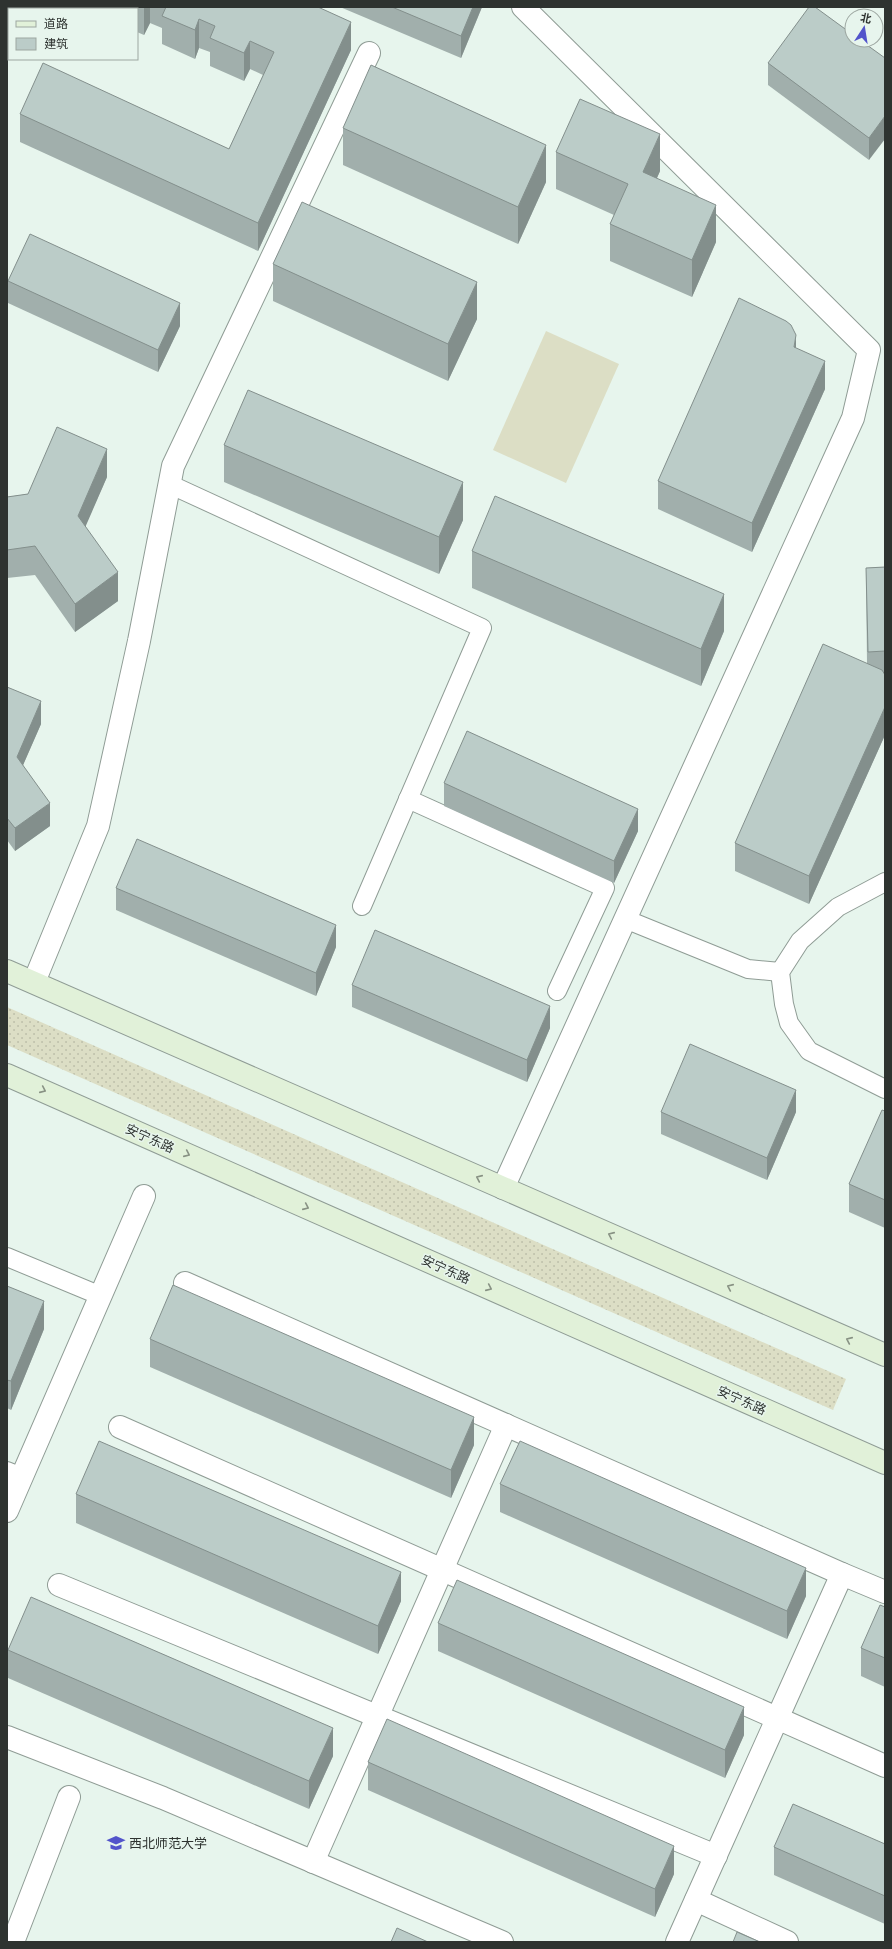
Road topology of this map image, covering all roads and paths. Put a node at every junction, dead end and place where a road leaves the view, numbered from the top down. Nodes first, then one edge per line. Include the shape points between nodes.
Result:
1 (523, 7) edge
2 (369, 53) dead end
3 (169, 484) junction
4 (408, 799) junction
5 (885, 882) edge
6 (362, 906) dead end
7 (625, 919) junction
8 (7, 971) edge
9 (780, 972) junction
10 (34, 982) junction
11 (557, 991) dead end
12 (7, 1075) edge
13 (885, 1089) edge
14 (503, 1188) junction
15 (144, 1196) dead end
16 (7, 1257) edge
17 (185, 1283) dead end
18 (101, 1296) junction
19 (885, 1355) edge
20 (506, 1425) junction
21 (120, 1427) dead end
22 (885, 1463) edge
23 (14, 1474) edge
24 (7, 1511) edge
25 (442, 1570) junction
26 (842, 1574) junction
27 (59, 1585) dead end
28 (885, 1592) edge
29 (377, 1716) junction
30 (778, 1718) junction
31 (7, 1737) edge
32 (885, 1766) edge
33 (69, 1797) dead end
34 (716, 1856) junction
35 (312, 1862) junction
36 (696, 1900) junction
37 (13, 1942) edge
38 (502, 1942) edge
39 (677, 1942) edge
40 (787, 1942) edge

1 - 7 street via 869,350 853,418
2 - 3 street via 173,466
3 - 4 lane via 482,628
3 - 10 street via 139,641 98,826
4 - 6 lane
4 - 11 lane via 605,888
5 - 9 lane via 838,907 800,941
7 - 9 lane via 748,970
7 - 14 street
8 - 10 main road
9 - 13 lane via 789,1022 809,1051
14 -> 10 main road
12 -> 22 main road, 安宁东路
19 -> 14 main road
15 - 18 street
16 - 18 lane
17 - 20 street
18 - 23 street
20 - 25 street
20 - 26 street
21 - 25 street
23 - 24 street
25 - 29 street
25 - 30 street
26 - 28 street
26 - 30 street
27 - 29 street
29 - 34 street
29 - 35 street
30 - 32 street
30 - 34 street
31 - 35 street via 163,1798
33 - 37 street
34 - 36 street
35 - 38 street
36 - 39 street
36 - 40 street

